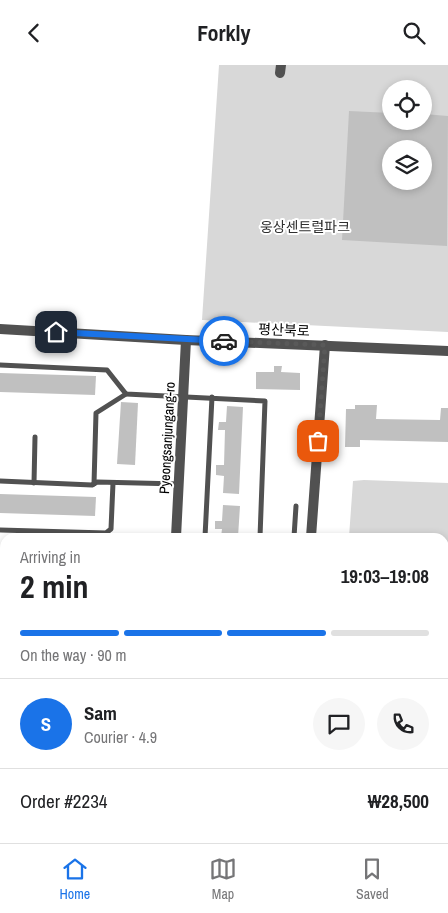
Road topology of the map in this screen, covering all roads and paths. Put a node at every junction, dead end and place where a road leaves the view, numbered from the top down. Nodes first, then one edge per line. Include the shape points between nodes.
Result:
1 (0, 329) edge
2 (186, 339) junction
3 (325, 345) junction
4 (448, 351) edge
5 (0, 365) edge
6 (126, 394) junction
7 (183, 396) junction
8 (212, 397) junction
9 (36, 437) dead end
10 (0, 481) edge
11 (34, 483) junction
12 (113, 483) junction
13 (94, 484) junction
14 (179, 484) junction
15 (296, 506) dead end
16 (0, 530) edge
17 (176, 533) edge
18 (205, 533) edge
19 (260, 533) edge
20 (294, 533) edge
21 (311, 533) edge

1 - 2 street, 평산북로
2 - 3 street, 평산북로
2 - 7 street, Pyeongsanjungang-ro
3 - 4 street, 평산북로
3 - 21 street
5 - 6 lane via 107,370
6 - 7 lane
6 - 13 lane via 96,413
7 - 8 lane
7 - 14 street, Pyeongsanjungang-ro
8 - 18 lane
8 - 19 lane via 265,401
9 - 11 lane
10 - 11 lane
11 - 13 lane
12 - 13 lane
12 - 14 lane
12 - 16 lane via 111,529 106,533
14 - 17 street, Pyeongsanjungang-ro
15 - 20 lane

